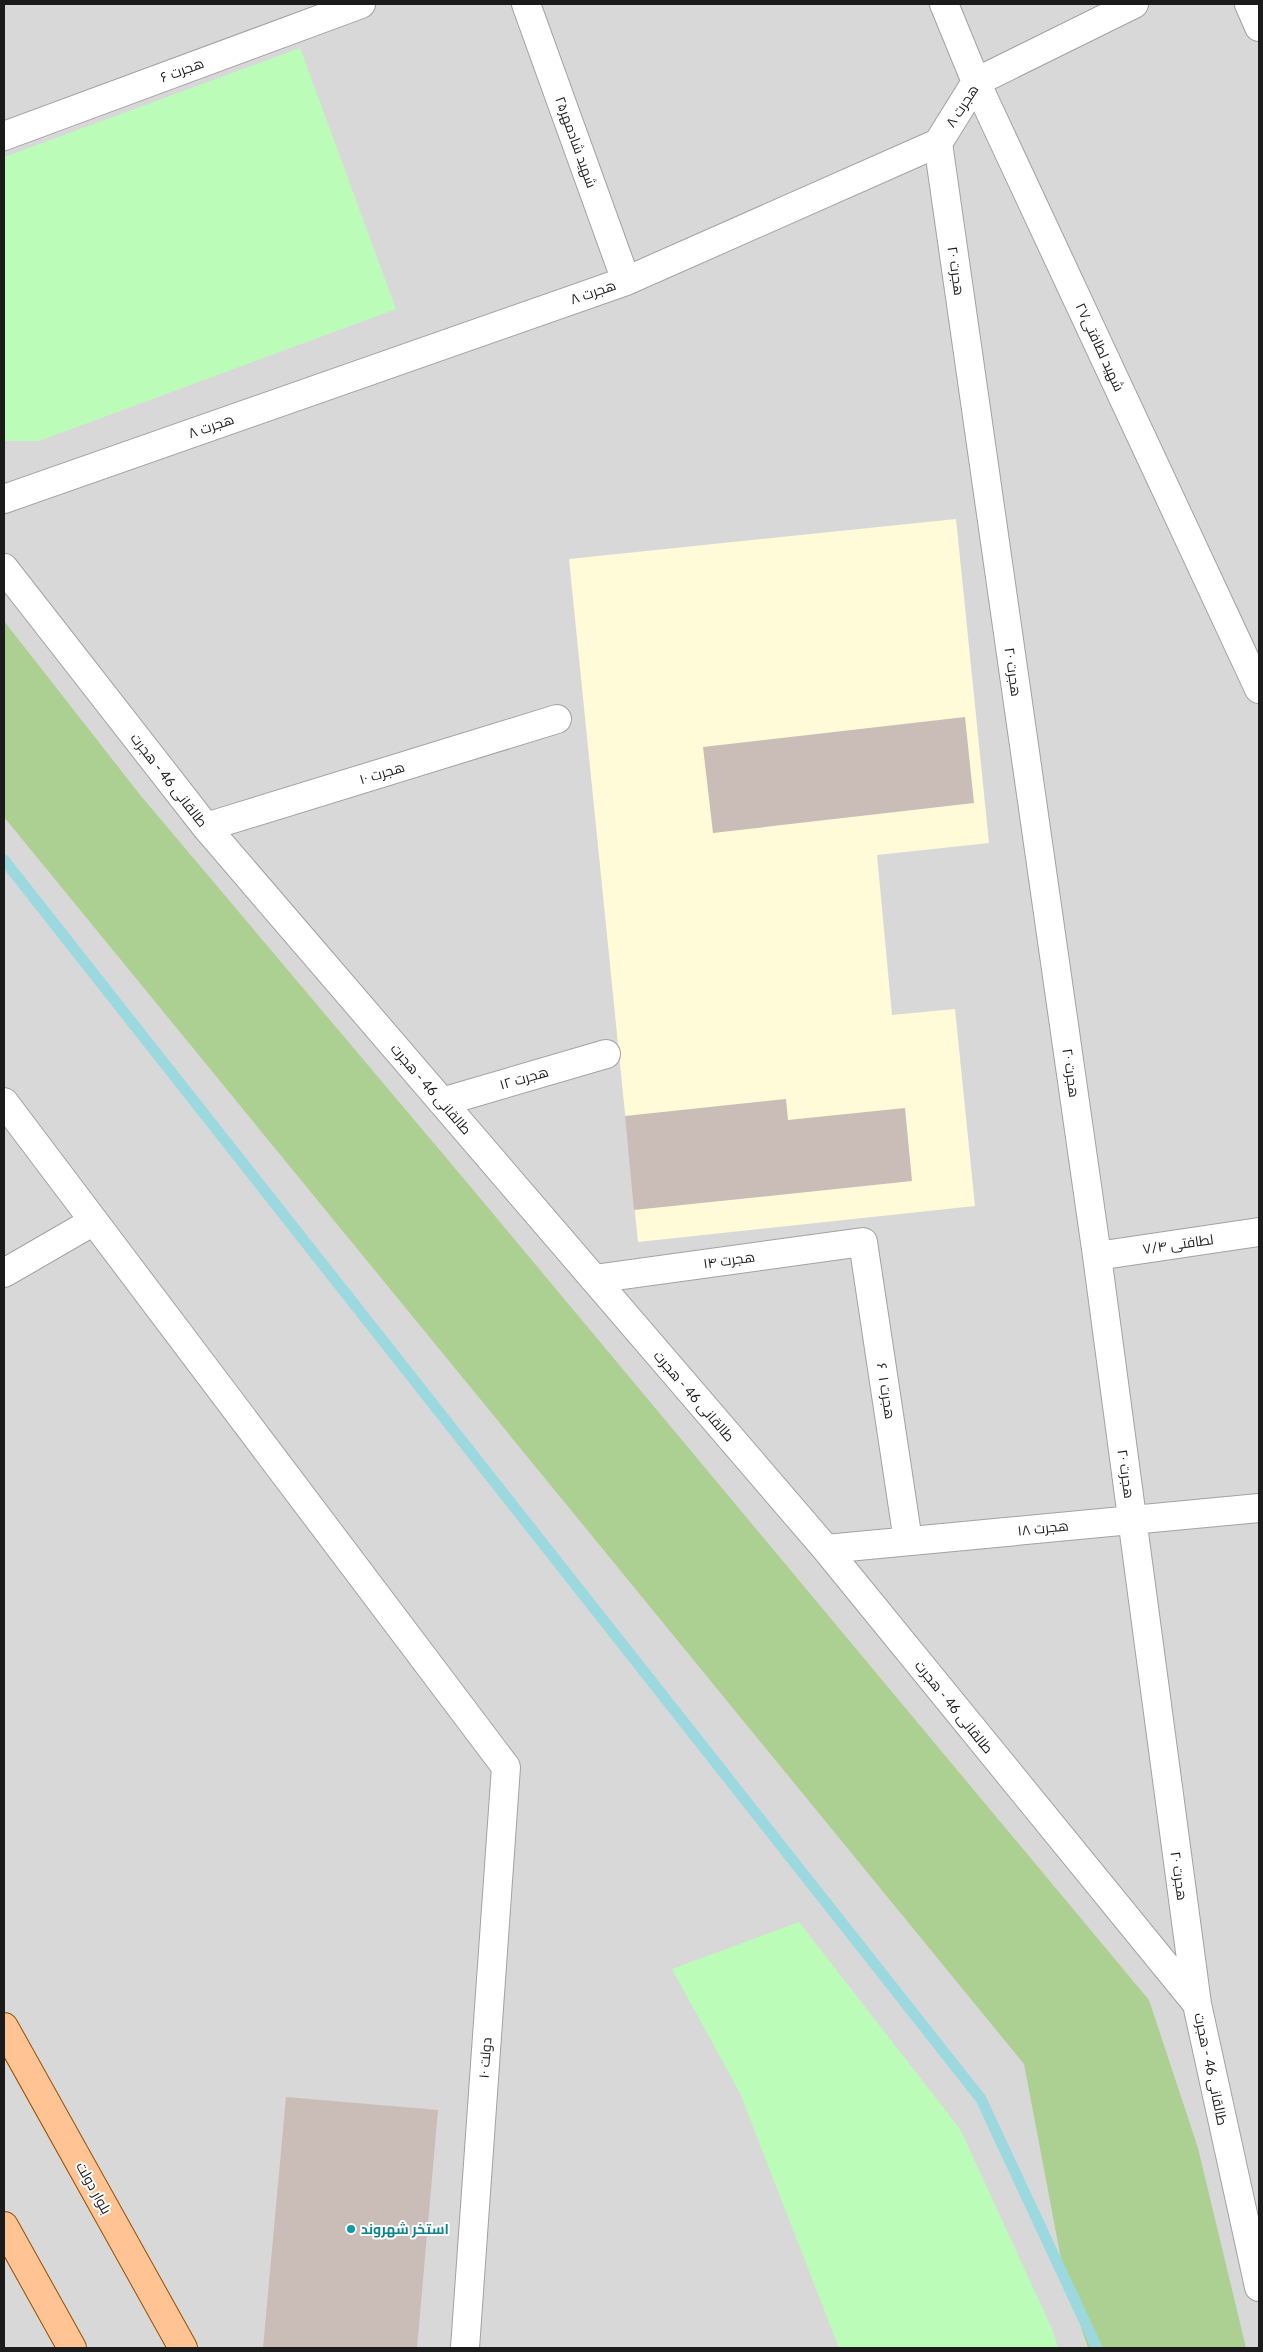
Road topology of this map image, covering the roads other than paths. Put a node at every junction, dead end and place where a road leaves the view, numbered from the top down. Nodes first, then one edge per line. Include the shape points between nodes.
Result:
1 (361, 4) edge
2 (526, 4) edge
3 (944, 4) edge
4 (1134, 4) edge
5 (1249, 4) edge
6 (1259, 26) edge
7 (976, 82) junction
8 (4, 136) edge
9 (938, 143) junction
10 (626, 281) junction
11 (4, 499) edge
12 (4, 568) edge
13 (1259, 689) edge
14 (557, 719) dead end
15 (206, 826) junction
16 (606, 1054) dead end
17 (4, 1102) edge
18 (442, 1102) junction
19 (94, 1221) junction
20 (1259, 1232) edge
21 (863, 1242) joint
22 (1097, 1256) junction
23 (4, 1273) edge
24 (594, 1279) junction
25 (1259, 1508) edge
26 (1132, 1520) junction
27 (908, 1541) junction
28 (826, 1549) junction
29 (1197, 2004) junction
30 (4, 2027) edge
31 (4, 2226) edge
32 (1259, 2287) edge
33 (72, 2348) edge
34 (184, 2348) edge
35 (465, 2348) edge

1 - 8 street, هجرت ۶
2 - 10 street, شهید شادمهر۲۵
3 - 7 street, شهید لطافتی۲۷
4 - 7 street, هجرت ۸
5 - 6 street
7 - 9 street, هجرت ۸
7 - 13 street, شهید لطافتی۲۷
9 - 10 street, هجرت ۸
9 - 22 street, هجرت ۲۰
10 - 11 street, هجرت ۸
12 - 15 street, طالقانی 46 - هجرت
14 - 15 street, هجرت ۱۰
15 - 18 street, طالقانی 46 - هجرت
16 - 18 street, هجرت ۱۲
17 - 19 street
18 - 24 street, طالقانی 46 - هجرت
19 - 23 street
19 - 35 street, دولت ۱۰ via 506,1767
20 - 22 street, لطافتی ۷/۴
21 - 24 street, هجرت ۱۴
21 - 27 street, هجرت ۱ ‍ ۶
22 - 26 street, هجرت ۲۰
24 - 28 street, طالقانی 46 - هجرت
25 - 26 street, هجرت ۱۸
26 - 27 street, هجرت ۱۸
26 - 29 street, هجرت ۲۰
27 - 28 street, هجرت ۱۸
28 - 29 street, طالقانی 46 - هجرت
29 - 32 street, طالقانی 46 - هجرت
30 - 34 main road, بلوار دولت
31 - 33 main road

